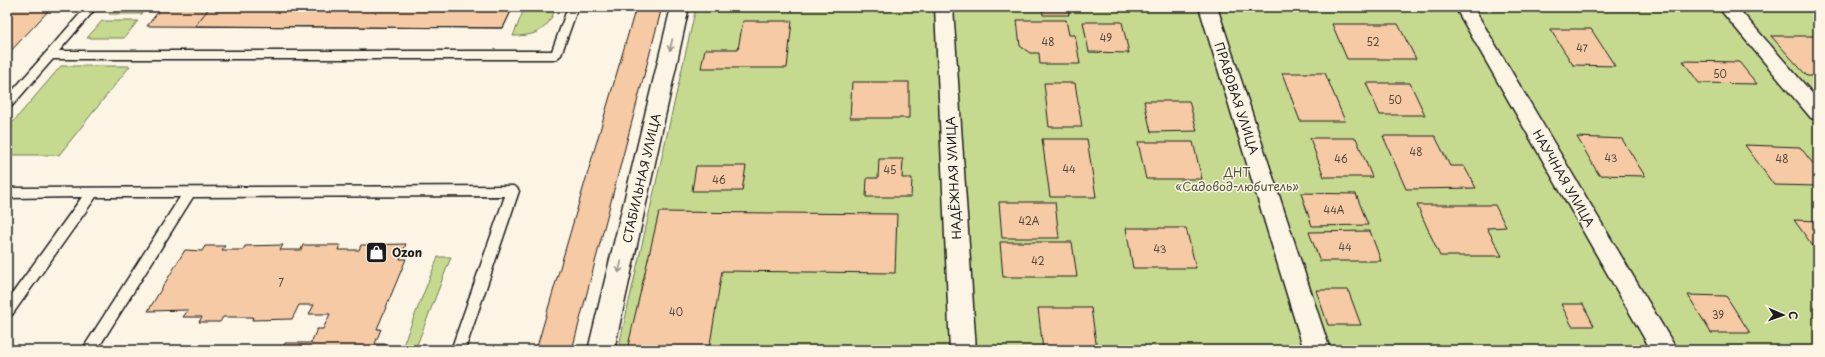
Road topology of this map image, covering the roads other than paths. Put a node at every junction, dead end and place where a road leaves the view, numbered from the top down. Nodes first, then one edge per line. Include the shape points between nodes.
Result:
1 (92, 7) edge
2 (573, 7) edge
3 (680, 7) edge
4 (944, 7) edge
5 (1208, 7) edge
6 (1464, 7) edge
7 (1727, 7) edge
8 (50, 55) junction
9 (7, 104) edge
10 (1818, 113) edge
11 (94, 192) junction
12 (190, 192) junction
13 (7, 193) edge
14 (7, 312) edge
15 (89, 350) edge
16 (458, 350) edge
17 (601, 350) edge
18 (963, 350) edge
19 (1317, 350) edge
20 (1664, 350) edge

1 - 8 lane
2 - 8 lane via 556,55
3 -> 17 street, СТАБИЛЬНАЯ УЛИЦА
4 - 18 street, НАДЁЖНАЯ УЛИЦА
5 - 19 street, ПРАВОВАЯ УЛИЦА
6 - 20 street, НАУЧНАЯ УЛИЦА
7 - 10 street
8 - 9 lane
11 - 12 lane
11 - 13 lane
11 - 14 lane
12 - 15 lane
12 - 16 lane via 514,191

